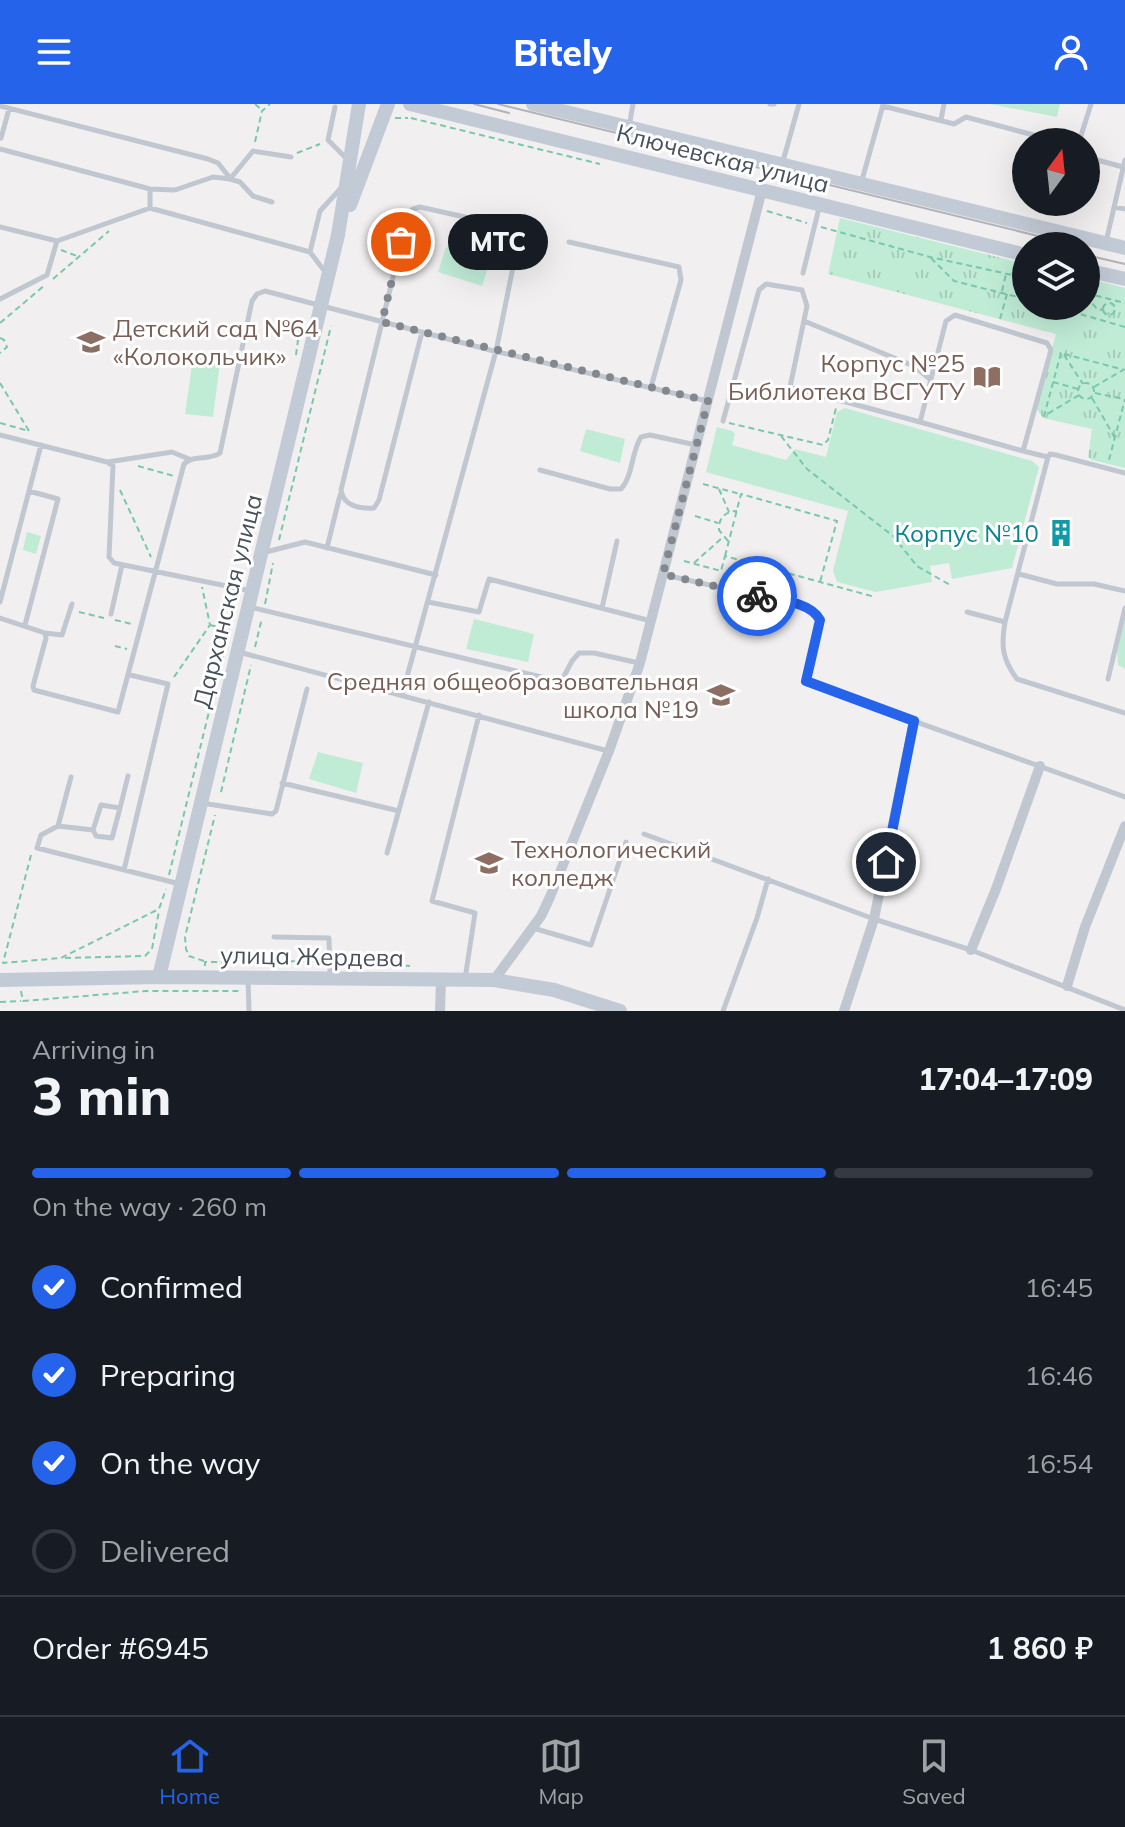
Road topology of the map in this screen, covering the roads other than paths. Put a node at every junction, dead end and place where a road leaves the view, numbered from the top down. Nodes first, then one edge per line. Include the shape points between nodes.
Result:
1 (359, 104) edge
2 (388, 104) edge
3 (533, 104) edge
4 (633, 104) edge
5 (799, 104) edge
6 (944, 104) edge
7 (1091, 104) edge
8 (883, 105) edge
9 (0, 106) edge
10 (335, 107) dead end
11 (9, 109) junction
12 (410, 111) edge
13 (941, 120) junction
14 (629, 128) junction
15 (1083, 128) edge
16 (1012, 129) edge
17 (1, 138) edge
18 (0, 149) edge
19 (291, 157) road end
20 (1100, 160) edge
21 (350, 162) junction
22 (1124, 164) edge
23 (782, 166) junction
24 (230, 179) junction
25 (347, 181) junction
26 (860, 185) junction
27 (150, 189) junction
28 (762, 190) junction
29 (272, 202) dead end
30 (819, 205) junction
31 (1114, 207) junction
32 (150, 208) junction
33 (1125, 209) edge
34 (0, 227) edge
35 (338, 235) junction
36 (569, 242) dead end
37 (1105, 243) junction
38 (57, 244) junction
39 (1125, 248) edge
40 (310, 252) junction
41 (1012, 252) edge
42 (803, 273) dead end
43 (1100, 273) edge
44 (328, 275) junction
45 (1125, 279) edge
46 (0, 299) edge
47 (321, 304) junction
48 (804, 321) junction
49 (382, 322) junction
50 (422, 332) junction
51 (496, 351) junction
52 (931, 380) junction
53 (651, 387) junction
54 (708, 401) junction
55 (723, 421) road end
56 (920, 422) junction
57 (0, 435) edge
58 (41, 445) junction
59 (697, 445) junction
60 (1023, 451) junction
61 (1048, 457) junction
62 (189, 459) junction
63 (107, 462) junction
64 (540, 470) dead end
65 (1125, 473) edge
66 (341, 490) junction
67 (29, 491) junction
68 (617, 541) dead end
69 (327, 548) junction
70 (261, 553) junction
71 (122, 565) junction
72 (157, 572) junction
73 (663, 574) junction
74 (1019, 574) junction
75 (436, 575) junction
76 (252, 591) junction
77 (1125, 591) edge
78 (0, 602) edge
79 (428, 602) junction
80 (71, 607) road end
81 (248, 607) junction
82 (602, 608) junction
83 (1125, 608) edge
84 (967, 612) dead end
85 (111, 614) dead end
86 (0, 618) edge
87 (651, 621) junction
88 (1005, 622) junction
89 (25, 625) junction
90 (45, 633) junction
91 (415, 646) junction
92 (237, 652) junction
93 (640, 663) junction
94 (130, 675) junction
95 (1108, 679) dead end
96 (307, 689) dead end
97 (402, 695) junction
98 (429, 702) junction
99 (1125, 713) edge
100 (479, 715) junction
101 (914, 721) junction
102 (609, 751) junction
103 (1040, 766) junction
104 (128, 776) dead end
105 (71, 777) dead end
106 (282, 783) junction
107 (203, 796) junction
108 (1125, 797) edge
109 (120, 808) junction
110 (399, 811) junction
111 (58, 826) junction
112 (1125, 826) edge
113 (93, 830) junction
114 (644, 834) dead end
115 (626, 842) dead end
116 (387, 853) dead end
117 (124, 870) junction
118 (768, 879) junction
119 (175, 883) junction
120 (874, 919) junction
121 (532, 928) junction
122 (274, 937) dead end
123 (971, 950) junction
124 (159, 977) junction
125 (330, 979) junction
126 (441, 979) junction
127 (0, 980) edge
128 (465, 980) junction
129 (494, 980) junction
130 (248, 984) junction
131 (1067, 986) junction
132 (1125, 1010) edge
133 (249, 1011) edge
134 (440, 1011) edge
135 (620, 1011) edge
136 (723, 1011) edge
137 (844, 1011) edge

1 - 21 main road, Дарханская улица
2 - 35 main road, Дарханская улица
3 - 14 main road, Ключевская улица
4 - 14 lane
5 - 23 lane
6 - 13 lane
7 - 15 lane
8 - 13 lane
8 - 26 lane
9 - 11 lane
10 - 21 lane via 328,140
11 - 17 lane
11 - 24 lane via 208,159
12 - 28 main road, Ключевская улица
13 - 16 lane via 954,124 966,117
14 - 23 main road, Ключевская улица
18 - 27 lane
19 - 24 lane via 253,151
20 - 22 lane
21 - 25 main road, Дарханская улица
22 - 31 lane
23 - 26 main road, Ключевская улица
24 - 27 lane via 213,177 175,190
24 - 29 lane
25 - 35 main road, Дарханская улица
25 - 40 lane via 320,211
26 - 37 main road, Ключевская улица
27 - 32 lane
28 - 30 main road, Ключевская улица
28 - 54 street
30 - 41 main road, Ключевская улица
30 - 42 lane
31 - 33 lane
31 - 37 lane
32 - 38 lane
32 - 40 lane
34 - 38 lane
35 - 44 main road, Дарханская улица
36 - 53 lane via 679,267 681,280
37 - 39 main road, Ключевская улица
38 - 46 lane via 47,275
40 - 44 lane
43 - 45 main road
44 - 47 main road, Дарханская улица
47 - 49 lane
47 - 62 lane via 265,291 257,294 220,453
47 - 70 main road, Дарханская улица
48 - 52 lane via 914,366
48 - 55 lane via 802,290 761,286
48 - 56 lane via 790,387
49 - 50 lane
49 - 51 lane via 413,209 510,227 520,233
49 - 66 lane
50 - 51 lane
50 - 66 lane via 379,500 369,509 347,504
51 - 53 lane
51 - 75 lane
52 - 56 lane
52 - 60 lane via 946,321 955,315 1047,343 1051,350
53 - 54 lane
54 - 59 street
56 - 60 lane
57 - 58 lane
58 - 63 lane
58 - 67 lane
59 - 64 lane via 641,437 621,489
59 - 73 street
60 - 61 lane
61 - 65 lane
61 - 74 lane
62 - 63 lane via 172,452
62 - 72 lane
63 - 71 lane via 115,478 109,557
66 - 69 lane
67 - 78 lane
67 - 89 lane via 58,499
68 - 82 lane
69 - 70 lane via 305,542
69 - 75 lane
70 - 76 main road, Дарханская улица
71 - 72 lane
71 - 85 lane
72 - 76 lane
72 - 94 lane
73 - 87 street
73 - 101 lane via 807,607 820,620 806,681
74 - 77 lane
74 - 88 lane
75 - 79 lane
76 - 81 main road, Дарханская улица
79 - 82 lane via 479,612 489,579
79 - 91 lane
80 - 90 lane via 62,635
81 - 91 lane
81 - 92 main road, Дарханская улица
82 - 87 lane
83 - 95 lane
84 - 88 lane
86 - 89 lane
87 - 93 street
88 - 99 lane via 1001,646 1005,664 1017,679
89 - 90 lane
90 - 94 lane via 34,690 118,712
91 - 93 lane via 554,680 562,680 579,653
91 - 97 lane
92 - 97 lane
92 - 107 main road, Дарханская улица
93 - 102 street
94 - 117 lane via 168,684
96 - 106 lane
97 - 98 lane
98 - 100 lane
98 - 110 lane
100 - 102 lane
100 - 128 lane via 432,901 475,913
101 - 103 lane
101 - 120 street
102 - 121 street via 550,897
103 - 108 lane
103 - 123 street
104 - 109 lane
105 - 111 lane
106 - 107 lane via 272,814 218,806
106 - 110 lane
107 - 119 main road, Дарханская улица
109 - 113 lane via 101,805
109 - 113 lane via 112,838 96,836
110 - 116 lane
111 - 113 lane
111 - 117 lane via 41,835 37,848
112 - 131 street
114 - 118 lane
115 - 121 lane via 591,945
117 - 119 lane
118 - 120 lane
118 - 136 lane
119 - 124 main road, Дарханская улица
120 - 123 lane
120 - 137 street
121 - 129 street
122 - 125 lane via 329,938
123 - 131 lane
124 - 127 main road, улица Жердева
124 - 130 main road, улица Жердева
125 - 126 main road, улица Жердева
125 - 130 main road, улица Жердева
126 - 128 main road, улица Жердева
126 - 134 street
128 - 129 main road, улица Жердева
129 - 135 main road, улица Жердева via 554,990
130 - 133 lane
131 - 132 lane

